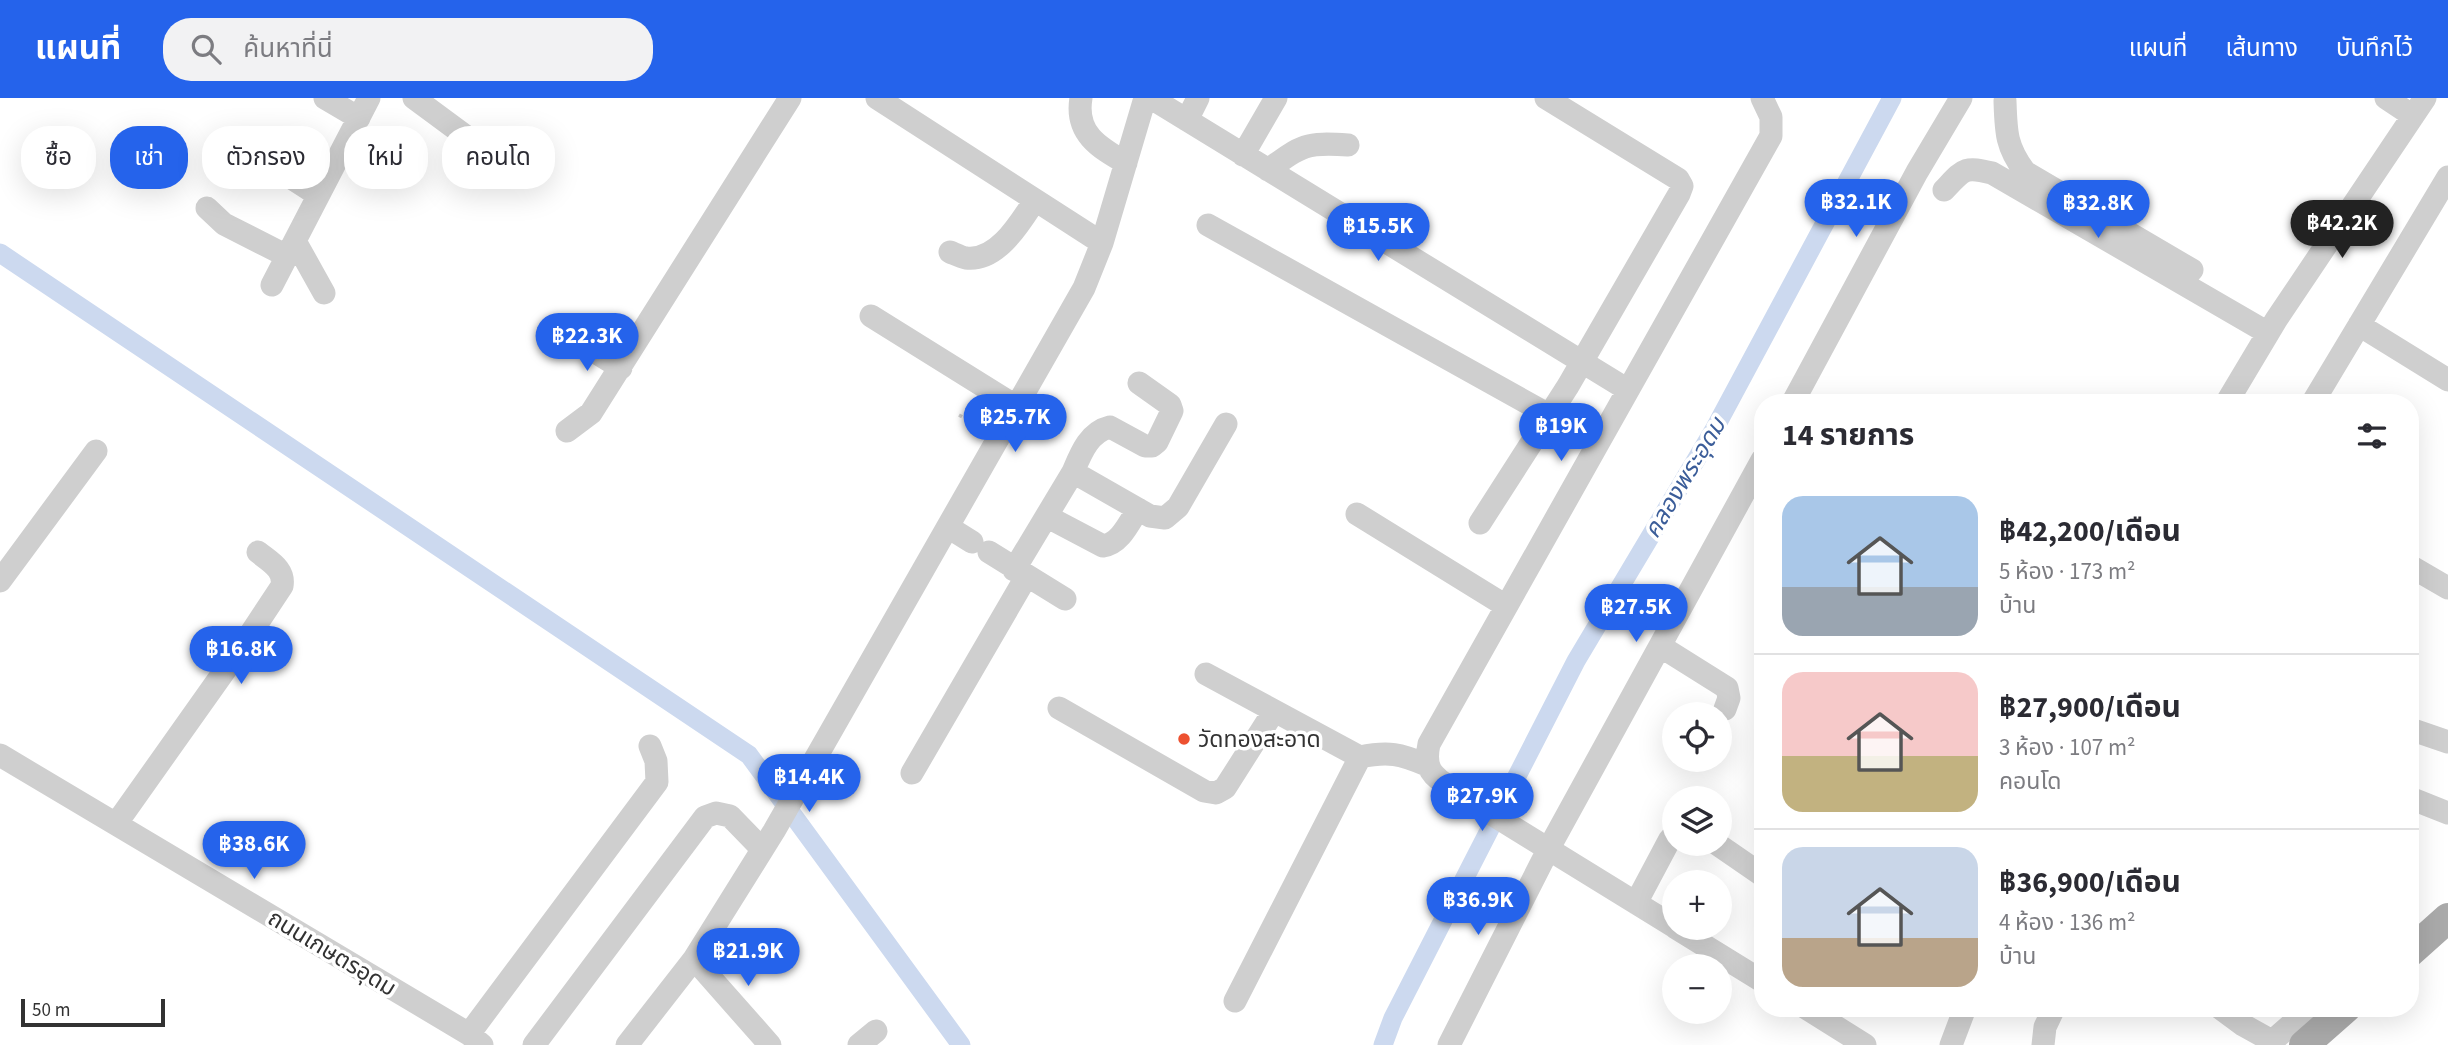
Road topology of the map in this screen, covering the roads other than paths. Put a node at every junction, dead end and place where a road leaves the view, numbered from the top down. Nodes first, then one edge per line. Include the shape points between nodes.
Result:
1 (325, 98) edge
2 (414, 98) edge
3 (790, 98) edge
4 (877, 98) edge
5 (1081, 98) edge
6 (1145, 98) edge
7 (1151, 98) edge
8 (1198, 98) edge
9 (1276, 98) edge
10 (1546, 98) edge
11 (1961, 98) edge
12 (2386, 98) edge
13 (1772, 102) edge
14 (2005, 102) dead end
15 (2419, 107) edge
16 (364, 108) edge
17 (1186, 120) junction
18 (452, 126) edge
19 (1348, 145) dead end
20 (1243, 155) junction
21 (1126, 163) junction
22 (1268, 170) junction
23 (2448, 177) edge
24 (309, 189) edge
25 (1944, 190) dead end
26 (318, 195) junction
27 (1035, 200) junction
28 (206, 208) dead end
29 (1208, 225) dead end
30 (1102, 243) junction
31 (291, 249) junction
32 (950, 252) dead end
33 (272, 285) dead end
34 (324, 293) dead end
35 (871, 316) dead end
36 (2359, 325) junction
37 (2272, 326) junction
38 (577, 341) dead end
39 (1581, 362) junction
40 (621, 368) junction
41 (2448, 380) edge
42 (1139, 383) dead end
43 (1628, 390) junction
44 (1797, 394) edge
45 (2232, 394) edge
46 (2318, 394) edge
47 (1017, 407) junction
48 (1549, 415) junction
49 (1226, 424) dead end
50 (566, 431) dead end
51 (96, 452) dead end
52 (1073, 472) junction
53 (1754, 475) edge
54 (1138, 509) junction
55 (1357, 514) dead end
56 (1048, 517) junction
57 (1480, 523) dead end
58 (948, 527) junction
59 (258, 552) dead end
60 (2419, 571) edge
61 (1020, 573) junction
62 (0, 581) edge
63 (2448, 588) edge
64 (1065, 599) dead end
65 (1506, 606) junction
66 (1660, 646) junction
67 (1206, 674) dead end
68 (1728, 702) edge
69 (1059, 708) dead end
70 (1273, 711) junction
71 (2419, 732) edge
72 (2448, 742) edge
73 (650, 746) dead end
74 (0, 755) edge
75 (1360, 757) junction
76 (1427, 765) junction
77 (912, 773) dead end
78 (2419, 802) edge
79 (2448, 813) edge
80 (116, 824) junction
81 (768, 840) junction
82 (1539, 843) junction
83 (1662, 854) edge
84 (1732, 854) edge
85 (1754, 869) edge
86 (1636, 903) junction
87 (1662, 919) edge
88 (2446, 920) edge
89 (2419, 935) edge
90 (1696, 940) edge
91 (2419, 944) edge
92 (694, 959) junction
93 (1754, 976) edge
94 (1235, 1001) dead end
95 (1820, 1017) edge
96 (1962, 1017) edge
97 (2050, 1017) edge
98 (2232, 1017) edge
99 (2300, 1017) edge
100 (2336, 1017) edge
101 (476, 1040) edge
102 (635, 1042) edge
103 (2270, 1043) edge
104 (534, 1045) edge
105 (770, 1045) edge
106 (1448, 1045) edge
107 (1865, 1045) edge
108 (1951, 1045) edge
109 (2043, 1045) edge
110 (2304, 1045) edge

1 - 16 street
2 - 18 street
3 - 40 street
4 - 27 street
5 - 21 street via 1083,128 1101,148
6 - 21 street
7 - 17 street
8 - 17 street
9 - 20 street
10 - 39 street via 1678,179 1682,187
11 - 44 street
12 - 15 street
13 - 43 street via 1771,136
14 - 37 street via 2007,140 2025,172
15 - 37 street
16 - 26 street
17 - 20 street
19 - 22 street via 1299,147
20 - 22 street
21 - 30 street
22 - 39 street
23 - 36 street
24 - 26 street
25 - 37 street via 1961,172 1972,168 1992,173
26 - 31 street
27 - 30 street
27 - 32 street via 1014,230 992,250 965,258
28 - 31 street via 224,224
29 - 48 street
30 - 47 street via 1084,288
31 - 33 street
31 - 34 street
35 - 47 street
36 - 41 street
36 - 46 street
37 - 45 street
38 - 40 street
39 - 43 street
39 - 48 street
40 - 50 street via 592,413
42 - 52 street via 1172,411 1157,442 1145,446 1110,427 1100,429
43 - 65 street
47 - 58 street
48 - 57 street
49 - 54 street via 1178,507 1165,518
51 - 62 street
52 - 54 street
52 - 56 street
53 - 66 street
54 - 56 street via 1117,540 1103,546
55 - 65 street
56 - 61 street
58 - 61 street
58 - 81 street
59 - 80 street via 280,570 282,586
60 - 63 street
61 - 64 street
61 - 77 street
65 - 76 street via 1429,744
66 - 68 street via 1727,688
66 - 82 street
67 - 70 street
69 - 70 street via 1204,791 1216,793 1226,788
70 - 75 street
71 - 72 street
73 - 101 street via 657,782
74 - 80 street, ถนนเกษตรอุดม
75 - 76 street via 1389,752
75 - 94 street
76 - 82 street via 1456,792
78 - 79 street
80 - 101 street, ถนนเกษตรอุดม
81 - 92 street
81 - 104 street via 730,816 716,813 705,817
82 - 86 street
82 - 106 street
83 - 86 street
84 - 85 street
86 - 87 street
88 - 89 street
88 - 91 main road
90 - 93 street
92 - 102 street
92 - 105 street
95 - 107 street
96 - 108 street
97 - 109 street
98 - 103 street
99 - 103 street
100 - 110 main road

